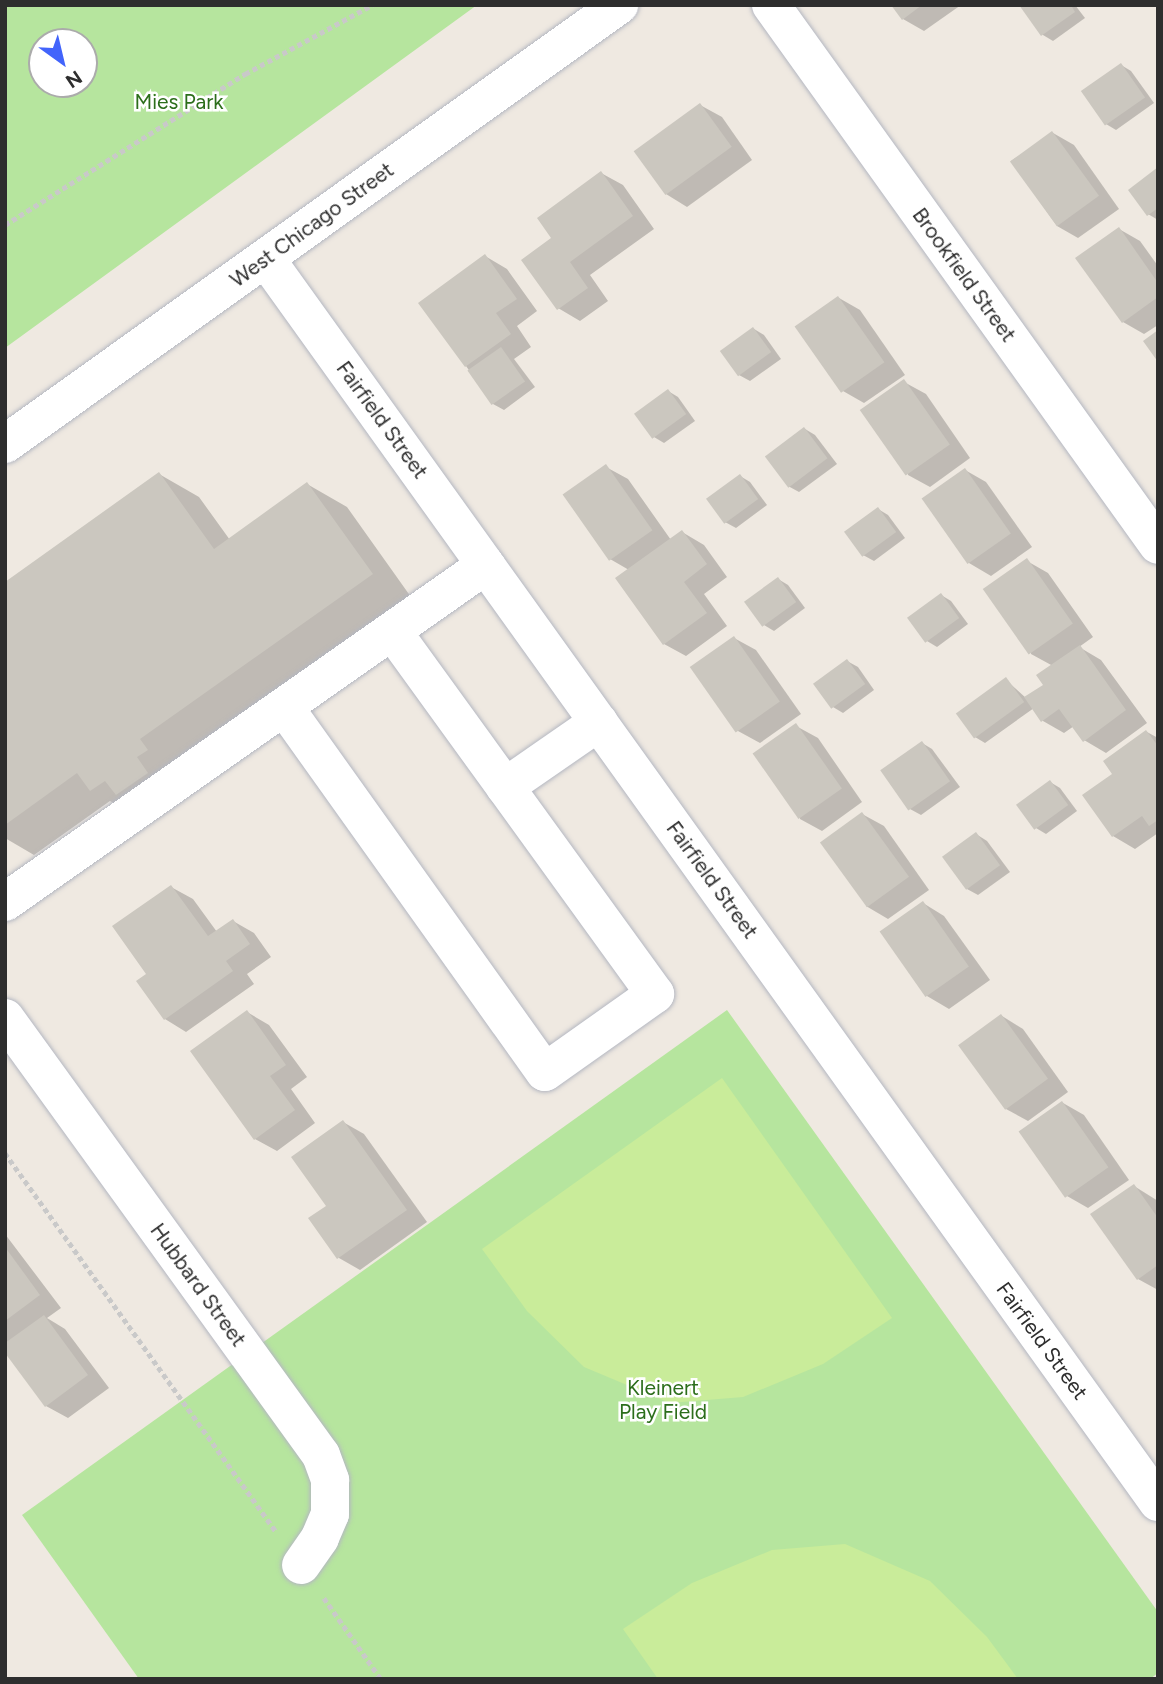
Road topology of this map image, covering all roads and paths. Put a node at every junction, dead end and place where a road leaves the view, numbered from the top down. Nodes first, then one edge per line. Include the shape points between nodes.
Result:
1 (372, 5) edge
2 (619, 5) edge
3 (771, 5) edge
4 (5, 225) edge
5 (267, 258) junction
6 (5, 444) edge
7 (1158, 545) edge
8 (486, 565) junction
9 (393, 632) junction
10 (285, 708) junction
11 (599, 722) junction
12 (505, 787) junction
13 (5, 902) edge
14 (5, 1018) edge
15 (5, 1153) edge
16 (183, 1400) dead end
17 (1158, 1502) edge
18 (301, 1565) dead end

1 - 4 path via 245,74
2 - 5 street, West Chicago Street
3 - 7 street, Brookfield Street
5 - 6 street, West Chicago Street
5 - 8 street, Fairfield Street
8 - 9 street
8 - 11 street, Fairfield Street
9 - 10 street
9 - 12 street
10 - 12 street via 545,1072 655,994
10 - 13 street
11 - 12 street
11 - 17 street, Fairfield Street
14 - 18 street, Hubbard Street via 321,1455 330,1480 330,1514
15 - 16 path

